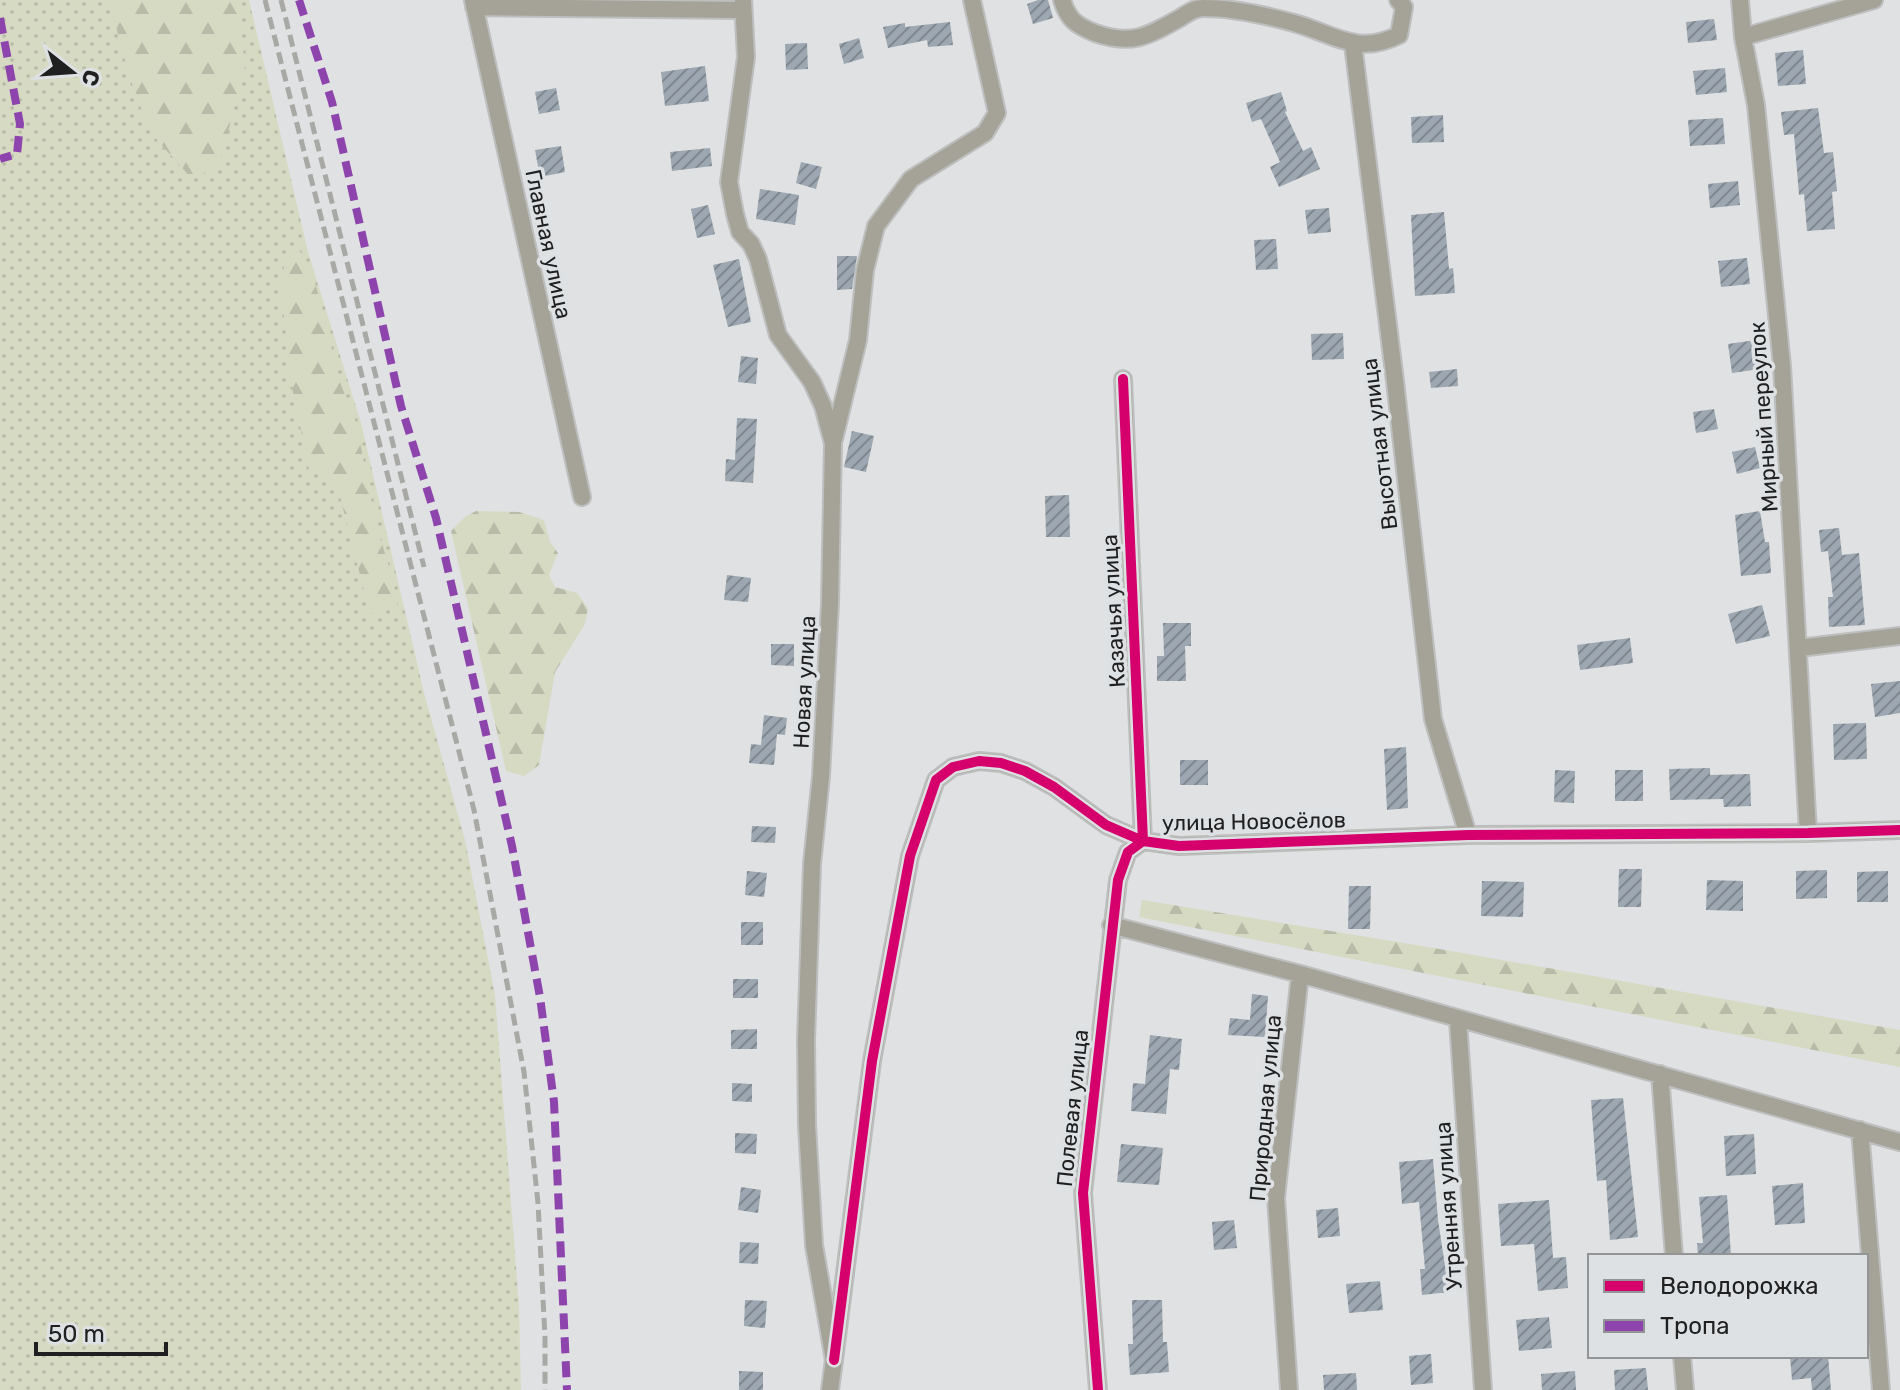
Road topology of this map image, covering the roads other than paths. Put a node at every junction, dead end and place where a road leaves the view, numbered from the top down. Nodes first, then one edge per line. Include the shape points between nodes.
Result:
1 (972, 0) edge
2 (1062, 0) edge
3 (1740, 0) edge
4 (1874, 0) edge
5 (1403, 2) edge
6 (474, 3) edge
7 (743, 5) edge
8 (1743, 37) junction
9 (1353, 44) junction
10 (1123, 379) dead end
11 (833, 443) junction
12 (582, 497) dead end
13 (1900, 636) edge
14 (1799, 648) junction
15 (1900, 830) edge
16 (1808, 833) junction
17 (1468, 835) junction
18 (1143, 841) junction
19 (1111, 925) junction
20 (1300, 974) junction
21 (1458, 1020) junction
22 (1660, 1074) junction
23 (1860, 1130) junction
24 (1900, 1142) edge
25 (1674, 1254) edge
26 (1682, 1358) edge
27 (834, 1360) junction
28 (830, 1390) edge
29 (1098, 1390) edge
30 (1289, 1390) edge
31 (1483, 1390) edge
32 (1685, 1390) edge
33 (1881, 1390) edge

1 - 11 street via 997,113 985,133 911,179 876,226 865,270 858,340
2 - 9 street via 1068,17 1108,38 1133,41 1197,8 1294,23
3 - 8 street, Мирный переулок
4 - 8 street
5 - 9 street via 1399,35 1381,44
6 - 7 street
6 - 12 street, Главная улица
7 - 11 street, Новая улица via 746,57 729,182 735,214 758,259 778,335 812,382
8 - 14 street, Мирный переулок via 1756,105 1781,351
9 - 17 street, Высотная улица via 1433,719
10 - 18 street, Казачья улица
11 - 27 street, Новая улица via 830,603 812,864 806,1054 814,1245
13 - 14 street
14 - 16 street, Мирный переулок
15 - 16 street, улица Новосёлов
16 - 17 street, улица Новосёлов
17 - 18 street, улица Новосёлов via 1215,846
18 - 19 street, Полевая улица via 1128,852
18 - 27 street, улица Новосёлов via 1106,825 1025,771 1001,763 953,767 936,780 910,856 872,1061
19 - 20 street
19 - 29 street, Полевая улица via 1083,1193
20 - 21 street
20 - 30 street, Природная улица via 1276,1198
21 - 22 street
21 - 31 street, Утренняя улица
22 - 23 street
22 - 25 street
23 - 24 street
23 - 33 street
26 - 32 street
27 - 28 street, Новая улица

